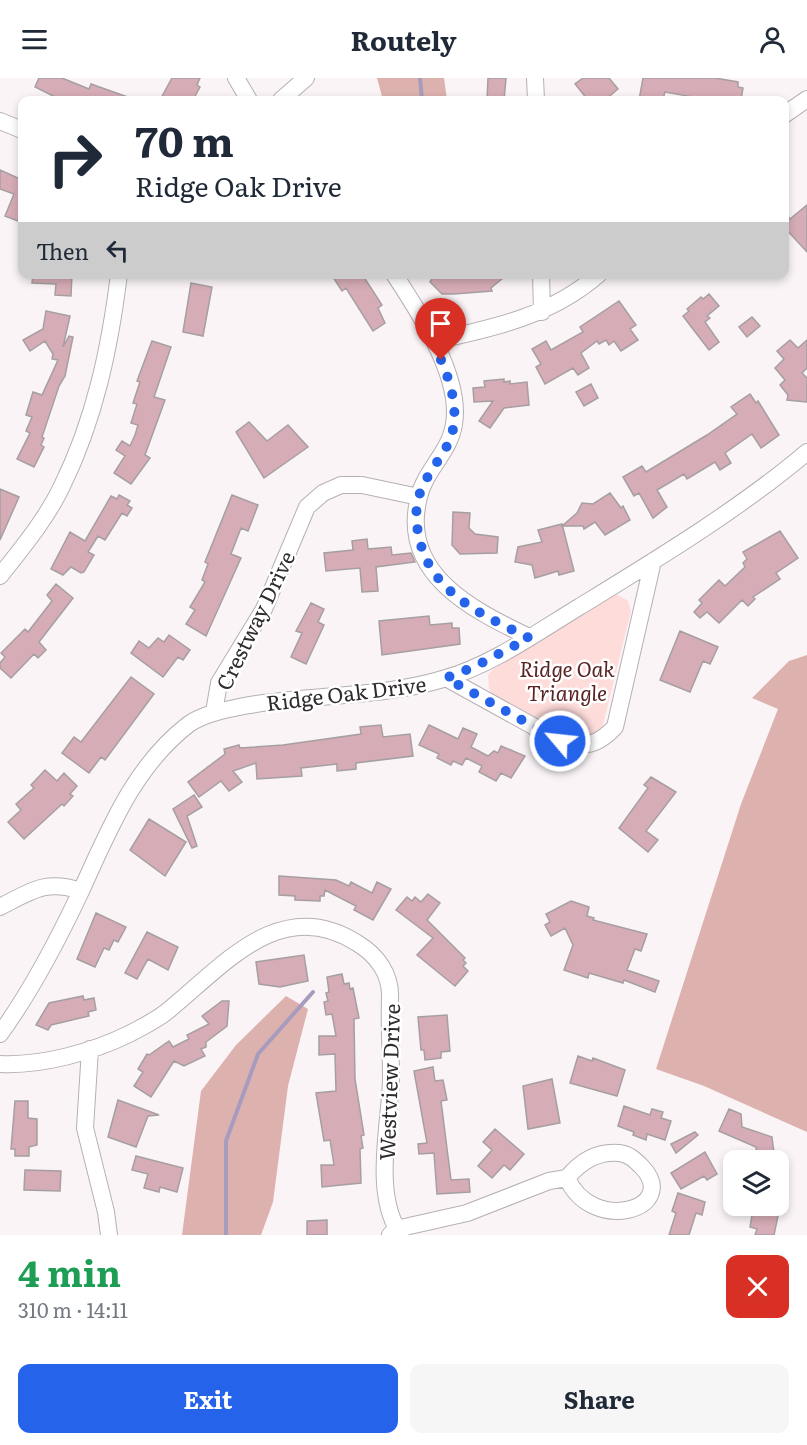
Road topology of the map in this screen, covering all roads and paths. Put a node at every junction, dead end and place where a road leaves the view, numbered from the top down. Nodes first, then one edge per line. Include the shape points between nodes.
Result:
1 (236, 78) edge
2 (306, 78) edge
3 (535, 78) edge
4 (247, 96) edge
5 (286, 96) edge
6 (536, 96) edge
7 (807, 99) edge
8 (789, 112) edge
9 (0, 121) edge
10 (18, 128) edge
11 (118, 279) edge
12 (397, 279) edge
13 (541, 279) edge
14 (593, 279) edge
15 (542, 312) junction
16 (434, 341) junction
17 (807, 453) edge
18 (418, 497) junction
19 (653, 561) junction
20 (0, 576) edge
21 (529, 638) junction
22 (446, 678) junction
23 (214, 712) junction
24 (81, 891) junction
25 (0, 907) edge
26 (0, 1034) edge
27 (90, 1049) junction
28 (0, 1064) edge
29 (567, 1178) junction
30 (395, 1233) edge
31 (109, 1235) edge

1 - 4 street
2 - 5 street
3 - 6 street
7 - 8 street
9 - 10 street
11 - 20 street via 107,354 76,454 56,496
12 - 16 street
13 - 15 street
14 - 15 street via 565,301
15 - 16 street
16 - 18 street via 449,378 454,423 448,444
17 - 19 street, Ridge Oak Drive
18 - 21 street via 416,525 430,569 449,592 470,607
18 - 23 street, Crestway Drive via 362,485 341,485 323,493 307,507 264,609 219,683
19 - 21 street, Ridge Oak Drive
19 - 22 street via 615,727 595,744 560,741
21 - 22 street, Ridge Oak Drive
22 - 23 street, Ridge Oak Drive via 407,688 262,703
23 - 24 street, Ridge Oak Drive via 191,723 164,746 126,795
24 - 25 street via 64,885 39,886
24 - 26 street, Ridge Oak Drive via 45,963
27 - 28 street, Westview Drive via 19,1065
27 - 30 street, Westview Drive via 128,1034 168,1011 240,948 264,935 290,928 321,928 346,935 382,964 390,987 391,1080 385,1175
27 - 31 street via 85,1128
29 - 29 street via 586,1215 602,1223 638,1217 649,1205 652,1187 645,1170 626,1155 592,1156
29 - 30 street

